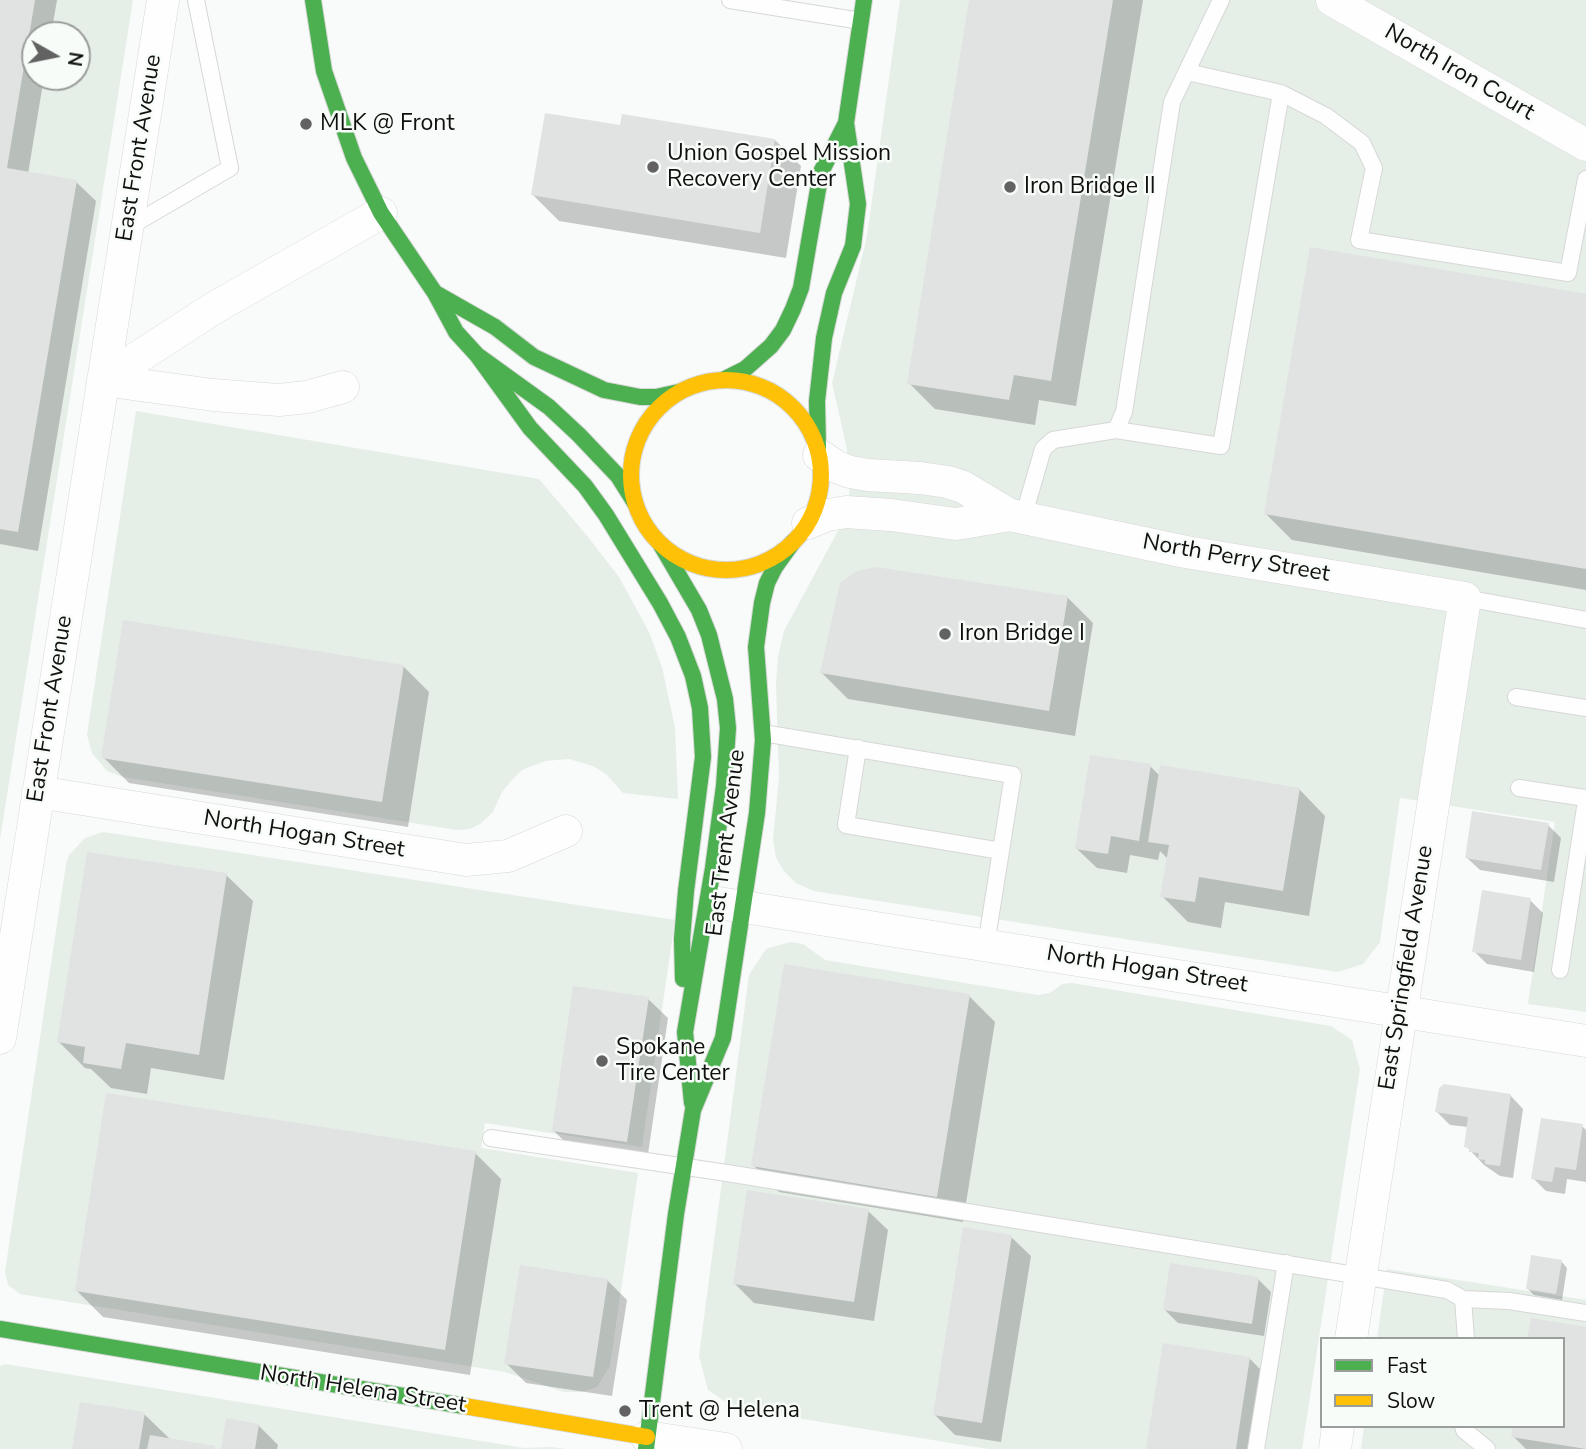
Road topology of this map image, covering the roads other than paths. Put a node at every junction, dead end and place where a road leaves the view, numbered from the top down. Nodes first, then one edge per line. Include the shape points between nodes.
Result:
1 (163, 0) edge
2 (196, 0) edge
3 (313, 0) edge
4 (730, 0) edge
5 (864, 0) edge
6 (1221, 0) edge
7 (1332, 0) edge
8 (861, 22) junction
9 (1187, 72) junction
10 (1281, 93) junction
11 (846, 123) junction
12 (1586, 145) edge
13 (1586, 179) edge
14 (381, 213) junction
15 (127, 228) junction
16 (435, 293) junction
17 (477, 355) junction
18 (725, 379) junction
19 (103, 380) junction
20 (343, 387) dead end
21 (678, 392) junction
22 (1116, 430) junction
23 (819, 452) junction
24 (635, 503) junction
25 (1017, 517) junction
26 (801, 533) junction
27 (660, 543) junction
28 (1465, 598) junction
29 (1586, 620) edge
30 (1516, 697) dead end
31 (1586, 708) edge
32 (763, 733) junction
33 (858, 748) junction
34 (1519, 788) dead end
35 (38, 792) junction
36 (1586, 799) edge
37 (566, 831) dead end
38 (1001, 851) junction
39 (707, 901) junction
40 (744, 907) junction
41 (986, 945) junction
42 (1560, 970) dead end
43 (1401, 1011) junction
44 (685, 1032) junction
45 (0, 1038) edge
46 (1586, 1041) edge
47 (693, 1110) junction
48 (491, 1138) dead end
49 (684, 1167) junction
50 (1286, 1263) junction
51 (1360, 1275) junction
52 (1463, 1300) junction
53 (1586, 1313) edge
54 (0, 1329) edge
55 (1351, 1337) edge
56 (1466, 1337) edge
57 (1338, 1428) edge
58 (1464, 1428) edge
59 (647, 1443) edge
60 (726, 1449) edge
61 (1256, 1449) edge
62 (1335, 1449) edge
63 (1487, 1449) edge

1 - 15 street, East Front Avenue
2 - 15 lane via 230,168
3 - 14 main road via 335,108
4 - 8 lane
5 - 8 main road
6 - 9 lane
7 - 12 street, North Iron Court
8 - 11 main road
9 - 10 lane
9 - 22 lane via 1172,102 1124,412
10 - 13 lane via 1326,116 1362,143 1374,168 1359,240 1569,273
10 - 22 lane via 1221,446
11 - 18 main road via 821,172 793,309 771,346 746,369
11 - 23 main road via 858,204 853,246 842,268 824,338 817,401
14 - 16 main road
14 - 19 street via 214,308
15 - 19 street, East Front Avenue
16 - 17 main road via 456,332
16 - 21 main road via 495,327 534,357 582,381 622,395 656,397
17 - 24 main road via 549,407 579,435 618,476
17 - 44 main road via 530,428 585,485 606,515 678,636 692,676 700,708 703,757 682,939
18 - 21 main road
18 - 23 main road via 750,382 793,407
19 - 20 street via 279,400
19 - 35 street, East Front Avenue
21 - 24 main road via 648,421 638,440 632,472
22 - 25 lane via 1053,440 1042,449
23 - 25 street, North Perry Street via 850,472 948,482
23 - 26 main road via 818,500
24 - 27 main road
25 - 26 street, North Perry Street via 956,524 846,512 828,515
25 - 28 street, North Perry Street via 1208,556
26 - 27 main road via 763,563 726,570 691,563
26 - 32 main road, East Trent Avenue via 775,567 762,603 757,647
27 - 39 main road, East Trent Avenue via 699,610 725,699 727,760
28 - 29 lane
28 - 43 street, East Springfield Avenue
30 - 31 lane
32 - 33 lane
32 - 40 main road, East Trent Avenue via 761,785
33 - 38 lane via 1013,775
33 - 38 lane via 846,825
34 - 36 lane
35 - 37 street, North Hogan Street via 466,860 508,856
35 - 45 street, East Front Avenue
36 - 42 lane
38 - 41 lane
39 - 40 street, North Hogan Street
39 - 44 main road, East Trent Avenue
40 - 41 street, North Hogan Street
40 - 47 main road, East Trent Avenue via 723,1038
41 - 43 street, North Hogan Street
43 - 46 street, North Hogan Street
43 - 51 street, East Springfield Avenue
44 - 47 main road, East Trent Avenue
47 - 49 main road, East Trent Avenue
48 - 49 lane
49 - 50 lane
49 - 59 main road, East Trent Avenue
50 - 51 lane
50 - 61 lane
51 - 52 lane via 1447,1290
51 - 55 street, East Springfield Avenue
52 - 53 lane via 1509,1301
52 - 56 lane
54 - 59 main road, North Helena Street
57 - 62 street
58 - 63 lane
59 - 60 street, North Helena Street

